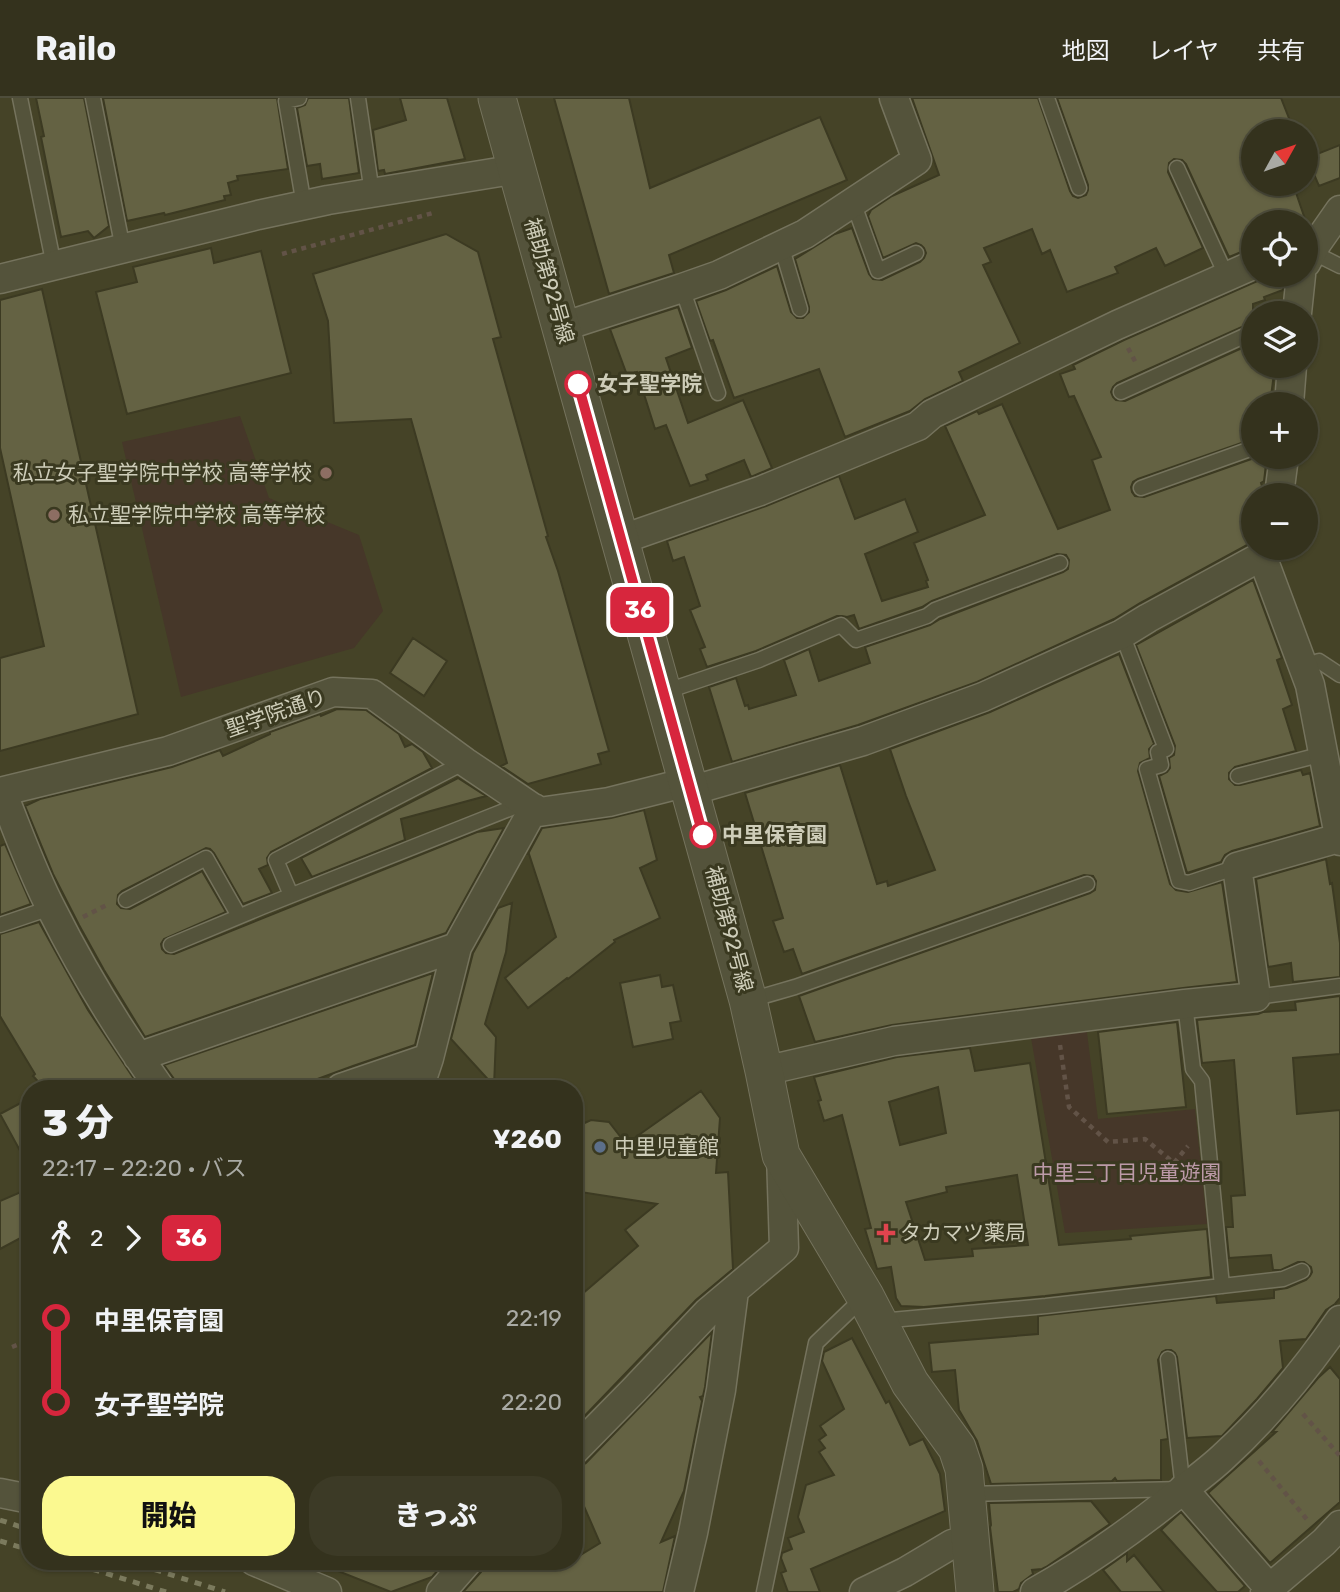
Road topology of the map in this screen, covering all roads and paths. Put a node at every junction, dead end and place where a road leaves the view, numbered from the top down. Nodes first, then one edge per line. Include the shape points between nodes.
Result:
1 (20, 98) edge
2 (93, 98) edge
3 (299, 98) edge
4 (358, 98) edge
5 (497, 98) edge
6 (894, 98) edge
7 (1047, 98) edge
8 (1177, 168) dead end
9 (518, 169) junction
10 (1079, 188) dead end
11 (372, 193) junction
12 (853, 202) junction
13 (304, 205) junction
14 (1340, 210) edge
15 (435, 213) dead end
16 (1318, 242) edge
17 (781, 245) junction
18 (123, 249) junction
19 (916, 253) dead end
20 (282, 254) dead end
21 (1318, 259) edge
22 (54, 266) junction
23 (1340, 266) edge
24 (1241, 269) edge
25 (1226, 275) junction
26 (0, 279) edge
27 (682, 288) junction
28 (800, 309) dead end
29 (1117, 325) junction
30 (562, 327) junction
31 (1241, 337) edge
32 (1144, 381) junction
33 (1121, 392) dead end
34 (718, 393) dead end
35 (1241, 452) edge
36 (1141, 488) dead end
37 (620, 540) junction
38 (1250, 560) edge
39 (1267, 560) edge
40 (1060, 563) dead end
41 (1122, 634) junction
42 (1303, 667) junction
43 (1340, 675) edge
44 (663, 692) junction
45 (1323, 754) junction
46 (465, 762) junction
47 (1238, 776) dead end
48 (689, 786) junction
49 (1, 792) edge
50 (530, 805) junction
51 (1340, 840) edge
52 (1237, 867) junction
53 (1087, 884) dead end
54 (291, 895) junction
55 (126, 900) dead end
56 (50, 908) junction
57 (239, 916) junction
58 (0, 925) edge
59 (171, 945) dead end
60 (457, 947) junction
61 (1340, 986) edge
62 (1256, 997) junction
63 (748, 1000) junction
64 (1185, 1004) junction
65 (1057, 1020) junction
66 (138, 1057) junction
67 (429, 1058) junction
68 (764, 1071) junction
69 (154, 1080) edge
70 (364, 1080) edge
71 (422, 1080) edge
72 (1207, 1124) junction
73 (781, 1155) junction
74 (818, 1218) junction
75 (784, 1248) junction
76 (1302, 1271) dead end
77 (1222, 1286) junction
78 (734, 1291) junction
79 (872, 1308) junction
80 (1340, 1320) edge
81 (21, 1344) edge
82 (12, 1347) dead end
83 (1168, 1359) dead end
84 (1284, 1392) junction
85 (1240, 1439) junction
86 (583, 1442) edge
87 (1340, 1456) edge
88 (1184, 1489) junction
89 (0, 1493) edge
90 (966, 1494) junction
91 (21, 1497) edge
92 (1335, 1531) edge
93 (970, 1540) junction
94 (275, 1570) edge
95 (460, 1570) edge
96 (1267, 1590) edge
97 (327, 1592) edge
98 (441, 1592) edge
99 (679, 1592) edge
100 (764, 1592) edge
101 (864, 1592) edge
102 (975, 1592) edge
103 (1035, 1592) edge

1 - 22 lane
2 - 18 lane
3 - 13 lane via 286,101
4 - 11 lane
5 - 9 street, 補助第92号線
6 - 12 street via 917,160
7 - 10 lane
8 - 25 lane
9 - 11 street
9 - 30 street, 補助第92号線
11 - 13 street
12 - 17 street
12 - 19 lane via 878,271
13 - 18 street
14 - 16 street
15 - 20 path
17 - 27 street
17 - 28 lane
18 - 22 street
21 - 23 lane
22 - 26 street
24 - 25 street
25 - 29 street
27 - 30 street
27 - 34 lane
29 - 32 path
29 - 37 street via 932,414 918,426 760,491
30 - 37 street, 補助第92号線
31 - 32 lane
32 - 33 lane
35 - 36 lane
37 - 44 street, 補助第92号線
38 - 41 street
39 - 42 street
40 - 44 lane via 856,640 841,625 759,660
41 - 48 street via 983,696 863,741
41 - 52 lane via 1166,749 1158,752 1161,765 1147,769 1179,881 1189,883
42 - 43 lane via 1319,661
42 - 45 street
44 - 48 street, 補助第92号線
45 - 47 lane
45 - 51 street
46 - 49 street, 聖学院通り via 372,694 333,692 168,751
46 - 50 street, 聖学院通り
46 - 54 lane via 276,860
48 - 50 street via 539,812
48 - 63 street, 補助第92号線
49 - 56 street
50 - 54 lane
50 - 60 street
51 - 52 street
52 - 62 street
53 - 63 lane
54 - 57 lane
55 - 57 lane via 206,858
56 - 58 lane
56 - 66 street
57 - 59 lane
60 - 66 street
60 - 67 street
61 - 62 lane
62 - 64 street
63 - 68 street, 補助第92号線
64 - 65 street
64 - 72 lane via 1193,1069 1202,1081
65 - 68 street via 894,1041
65 - 72 path via 1069,1107 1108,1142 1145,1139 1174,1163
66 - 69 street
67 - 70 street
67 - 71 street
68 - 73 street, 補助第92号線
72 - 77 lane
73 - 74 street, 補助第92号線
73 - 75 street
74 - 75 street
74 - 79 street, 補助第92号線
75 - 78 street
76 - 77 lane via 1283,1279
77 - 79 lane via 1046,1306
78 - 86 street
78 - 99 street via 721,1390
79 - 90 street, 補助第92号線 via 910,1383 957,1448
79 - 100 lane via 816,1343
80 - 84 street
81 - 82 path
83 - 88 lane
84 - 85 street
84 - 87 path
85 - 88 street
85 - 92 path
88 - 90 lane
88 - 96 street
88 - 103 street via 1137,1527
89 - 91 street
90 - 93 street, 補助第92号線
92 - 96 street
93 - 101 street via 952,1544
93 - 102 street, 補助第92号線
94 - 97 street
95 - 98 street

